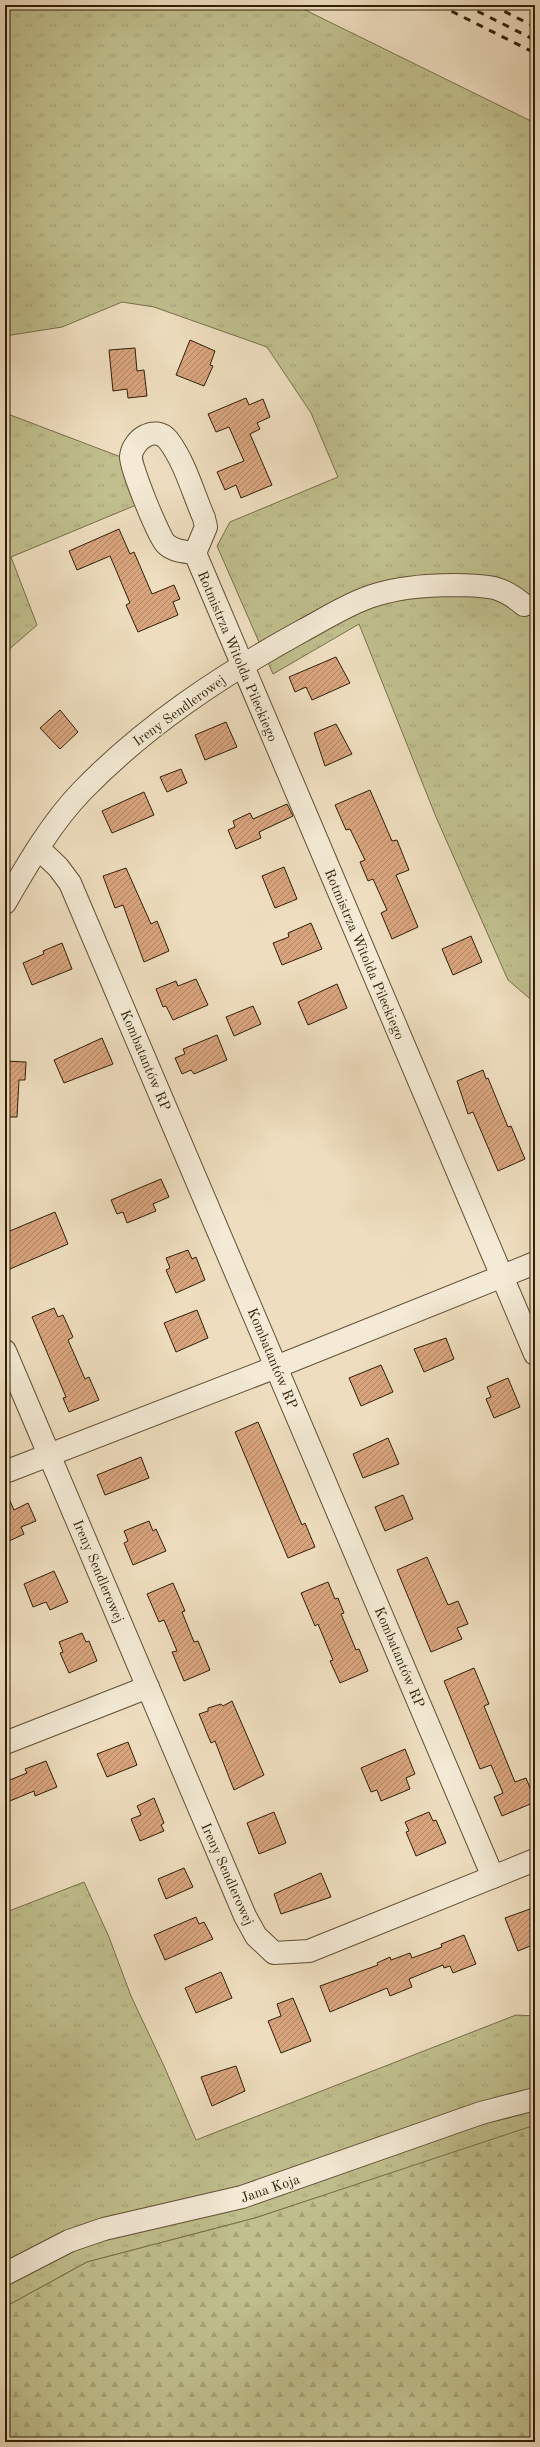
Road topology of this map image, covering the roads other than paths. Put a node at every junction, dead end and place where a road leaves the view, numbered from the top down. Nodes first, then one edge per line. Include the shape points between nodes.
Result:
1 (194, 553) junction
2 (524, 605) dead end
3 (242, 666) junction
4 (39, 849) junction
5 (5, 903) edge
6 (535, 1263) edge
7 (502, 1276) junction
8 (5, 1351) edge
9 (535, 1354) edge
10 (276, 1367) junction
11 (50, 1455) junction
12 (5, 1472) edge
13 (148, 1687) junction
14 (5, 1743) edge
15 (535, 1860) edge
16 (493, 1877) junction
17 (535, 2099) edge
18 (5, 2274) edge

1 - 1 street, Rotmistrza Witolda Pileckiego via 206,527 175,451 167,439 160,435 140,438 132,450 133,468 160,533 166,544 181,552
1 - 3 street, Rotmistrza Witolda Pileckiego
2 - 3 street, Ireny Sendlerowej via 508,591 485,586 429,585 397,589 370,596 347,607
3 - 4 street, Ireny Sendlerowej via 129,746 81,792 56,821
3 - 7 street, Rotmistrza Witolda Pileckiego
4 - 5 street, Ireny Sendlerowej
4 - 10 street, Kombatantów RP via 70,883
6 - 7 street
7 - 9 street, Rotmistrza Witolda Pileckiego
7 - 10 street
8 - 11 street, Ireny Sendlerowej
10 - 11 street
10 - 16 street, Kombatantów RP
11 - 12 street
11 - 13 street, Ireny Sendlerowej
13 - 14 street
13 - 16 street, Ireny Sendlerowej via 245,1916 256,1936 274,1953 309,1951
15 - 16 street, Ireny Sendlerowej
17 - 18 street, Jana Koja via 481,2113 242,2197 98,2231 69,2241

